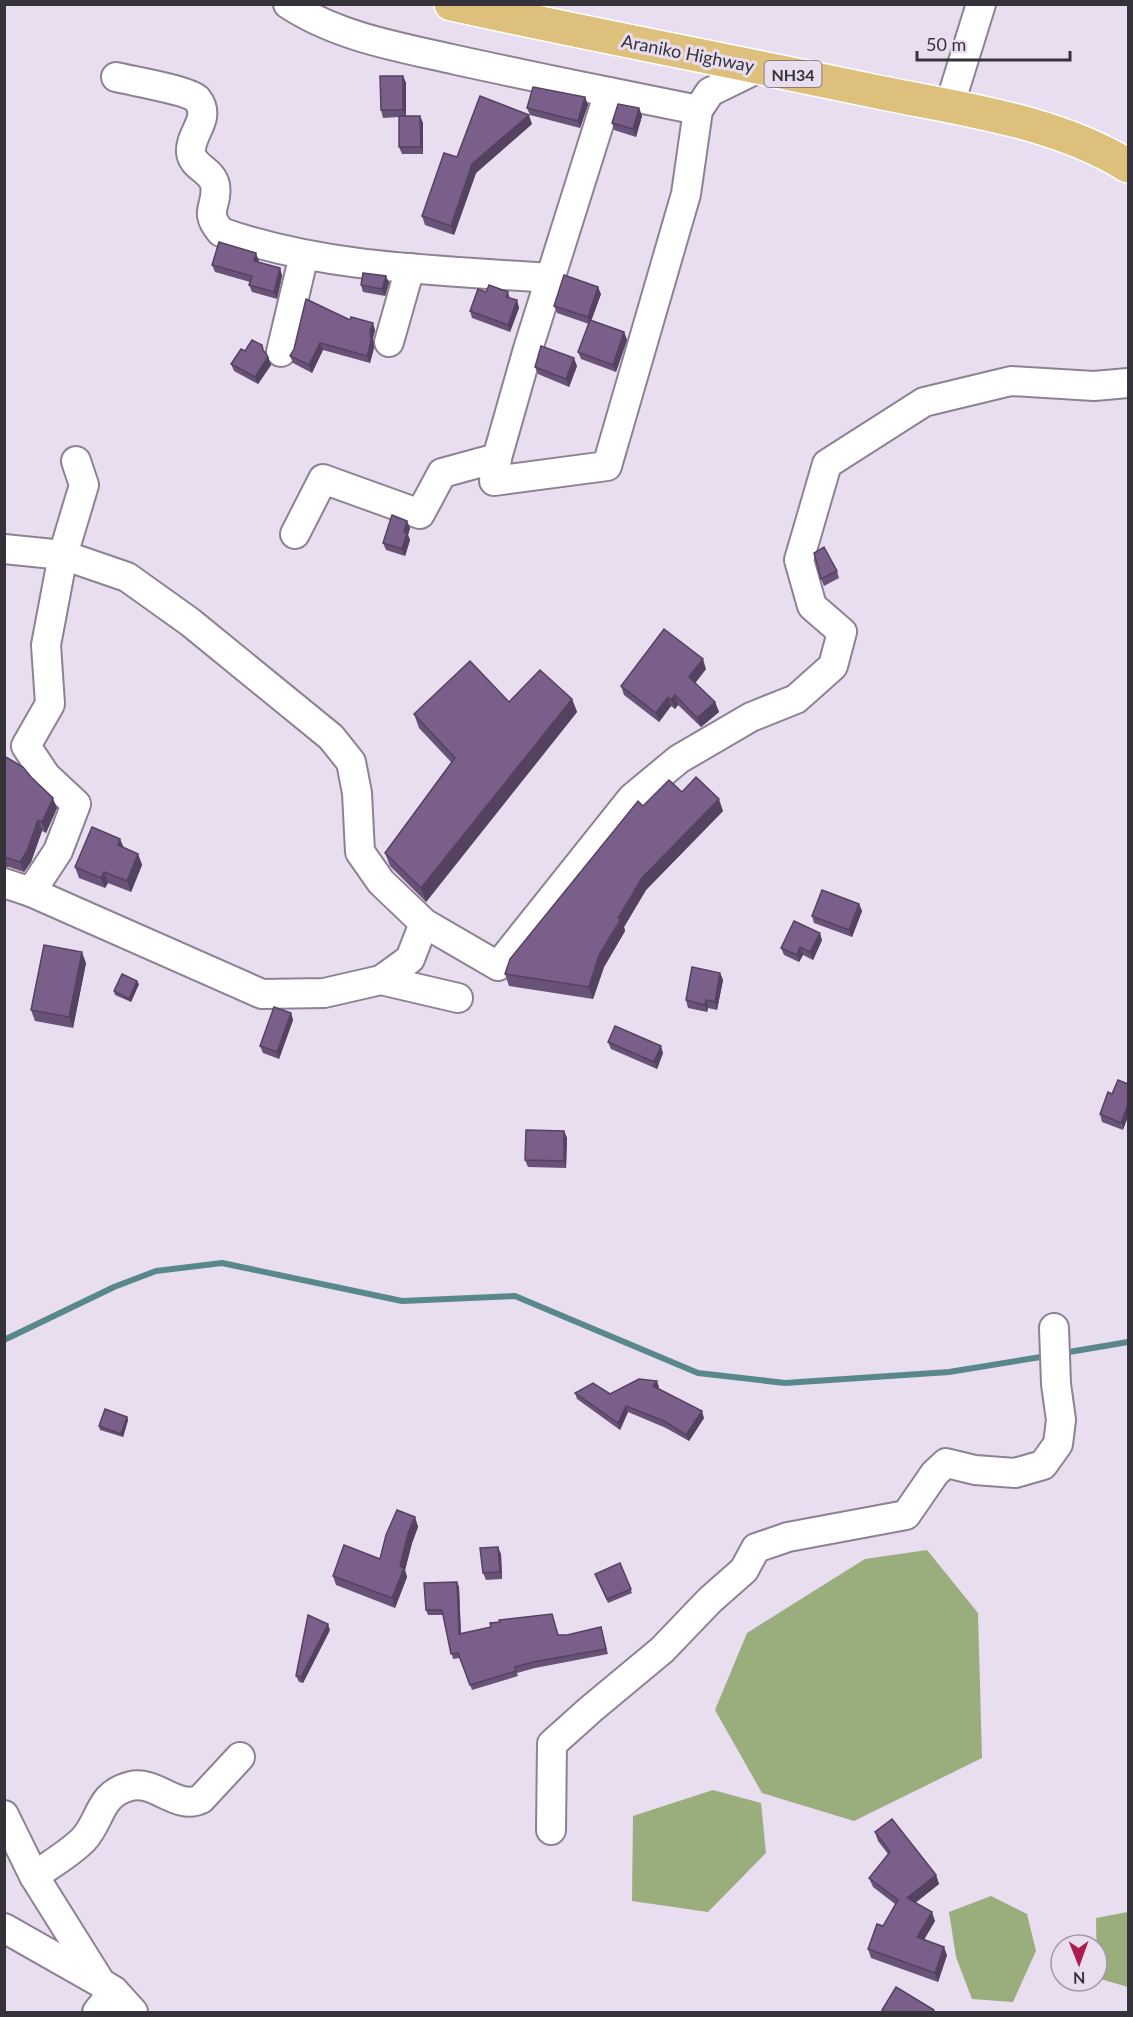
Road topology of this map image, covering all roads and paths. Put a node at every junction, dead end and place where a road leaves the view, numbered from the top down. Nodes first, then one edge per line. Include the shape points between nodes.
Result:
1 (288, 4) edge
2 (451, 4) edge
3 (981, 4) edge
4 (534, 15) edge
5 (761, 67) junction
6 (116, 77) dead end
7 (609, 92) junction
8 (949, 107) junction
9 (698, 111) junction
10 (1128, 166) edge
11 (304, 255) junction
12 (410, 268) junction
13 (550, 279) junction
14 (389, 342) dead end
15 (281, 352) dead end
16 (1128, 383) edge
17 (497, 458) junction
18 (76, 461) dead end
19 (295, 534) dead end
20 (4, 549) edge
21 (63, 555) junction
22 (4, 884) edge
23 (32, 892) junction
24 (424, 923) junction
25 (381, 980) junction
26 (458, 998) dead end
27 (1054, 1328) dead end
28 (240, 1757) dead end
29 (4, 1815) edge
30 (550, 1830) dead end
31 (34, 1876) junction
32 (4, 1928) edge
33 (104, 1995) edge
34 (133, 2013) edge

1 - 7 street via 337,30 396,47
2 - 4 highway, Araniko Highway / NH34
3 - 8 street
4 - 5 highway, Araniko Highway / NH34
5 - 8 highway, Araniko Highway / NH34
5 - 9 street via 710,92
6 - 11 street via 196,98 202,116 191,151 193,160 210,174 215,184 211,211 213,223 221,232
7 - 9 street
7 - 13 street
8 - 10 highway, Araniko Highway / NH34 via 1073,137
9 - 17 street via 686,194 607,466 494,481
11 - 12 street
11 - 15 street
12 - 13 street
12 - 14 street
13 - 17 street
16 - 24 street via 1094,386 1011,381 924,402 827,464 798,560 812,606 842,632 834,666 796,699 751,717 679,759 632,798 498,966
17 - 19 street via 442,472 420,514 323,479
18 - 21 street via 84,485
20 - 21 street
21 - 23 street via 46,645 50,704 26,746 46,776 76,804 58,851
21 - 24 street via 127,577 190,622 332,737 351,762 360,852 381,882
22 - 23 street
23 - 25 street via 262,994 324,993
24 - 25 street via 410,959
25 - 26 street
27 - 30 street via 1061,1420 1059,1444 1043,1465 1015,1473 946,1463 906,1515 788,1537 756,1548 744,1570 662,1650 552,1744
28 - 31 street via 193,1803 148,1786 134,1785 111,1795 86,1837
29 - 31 street
31 - 33 street
32 - 33 street
33 - 34 street

